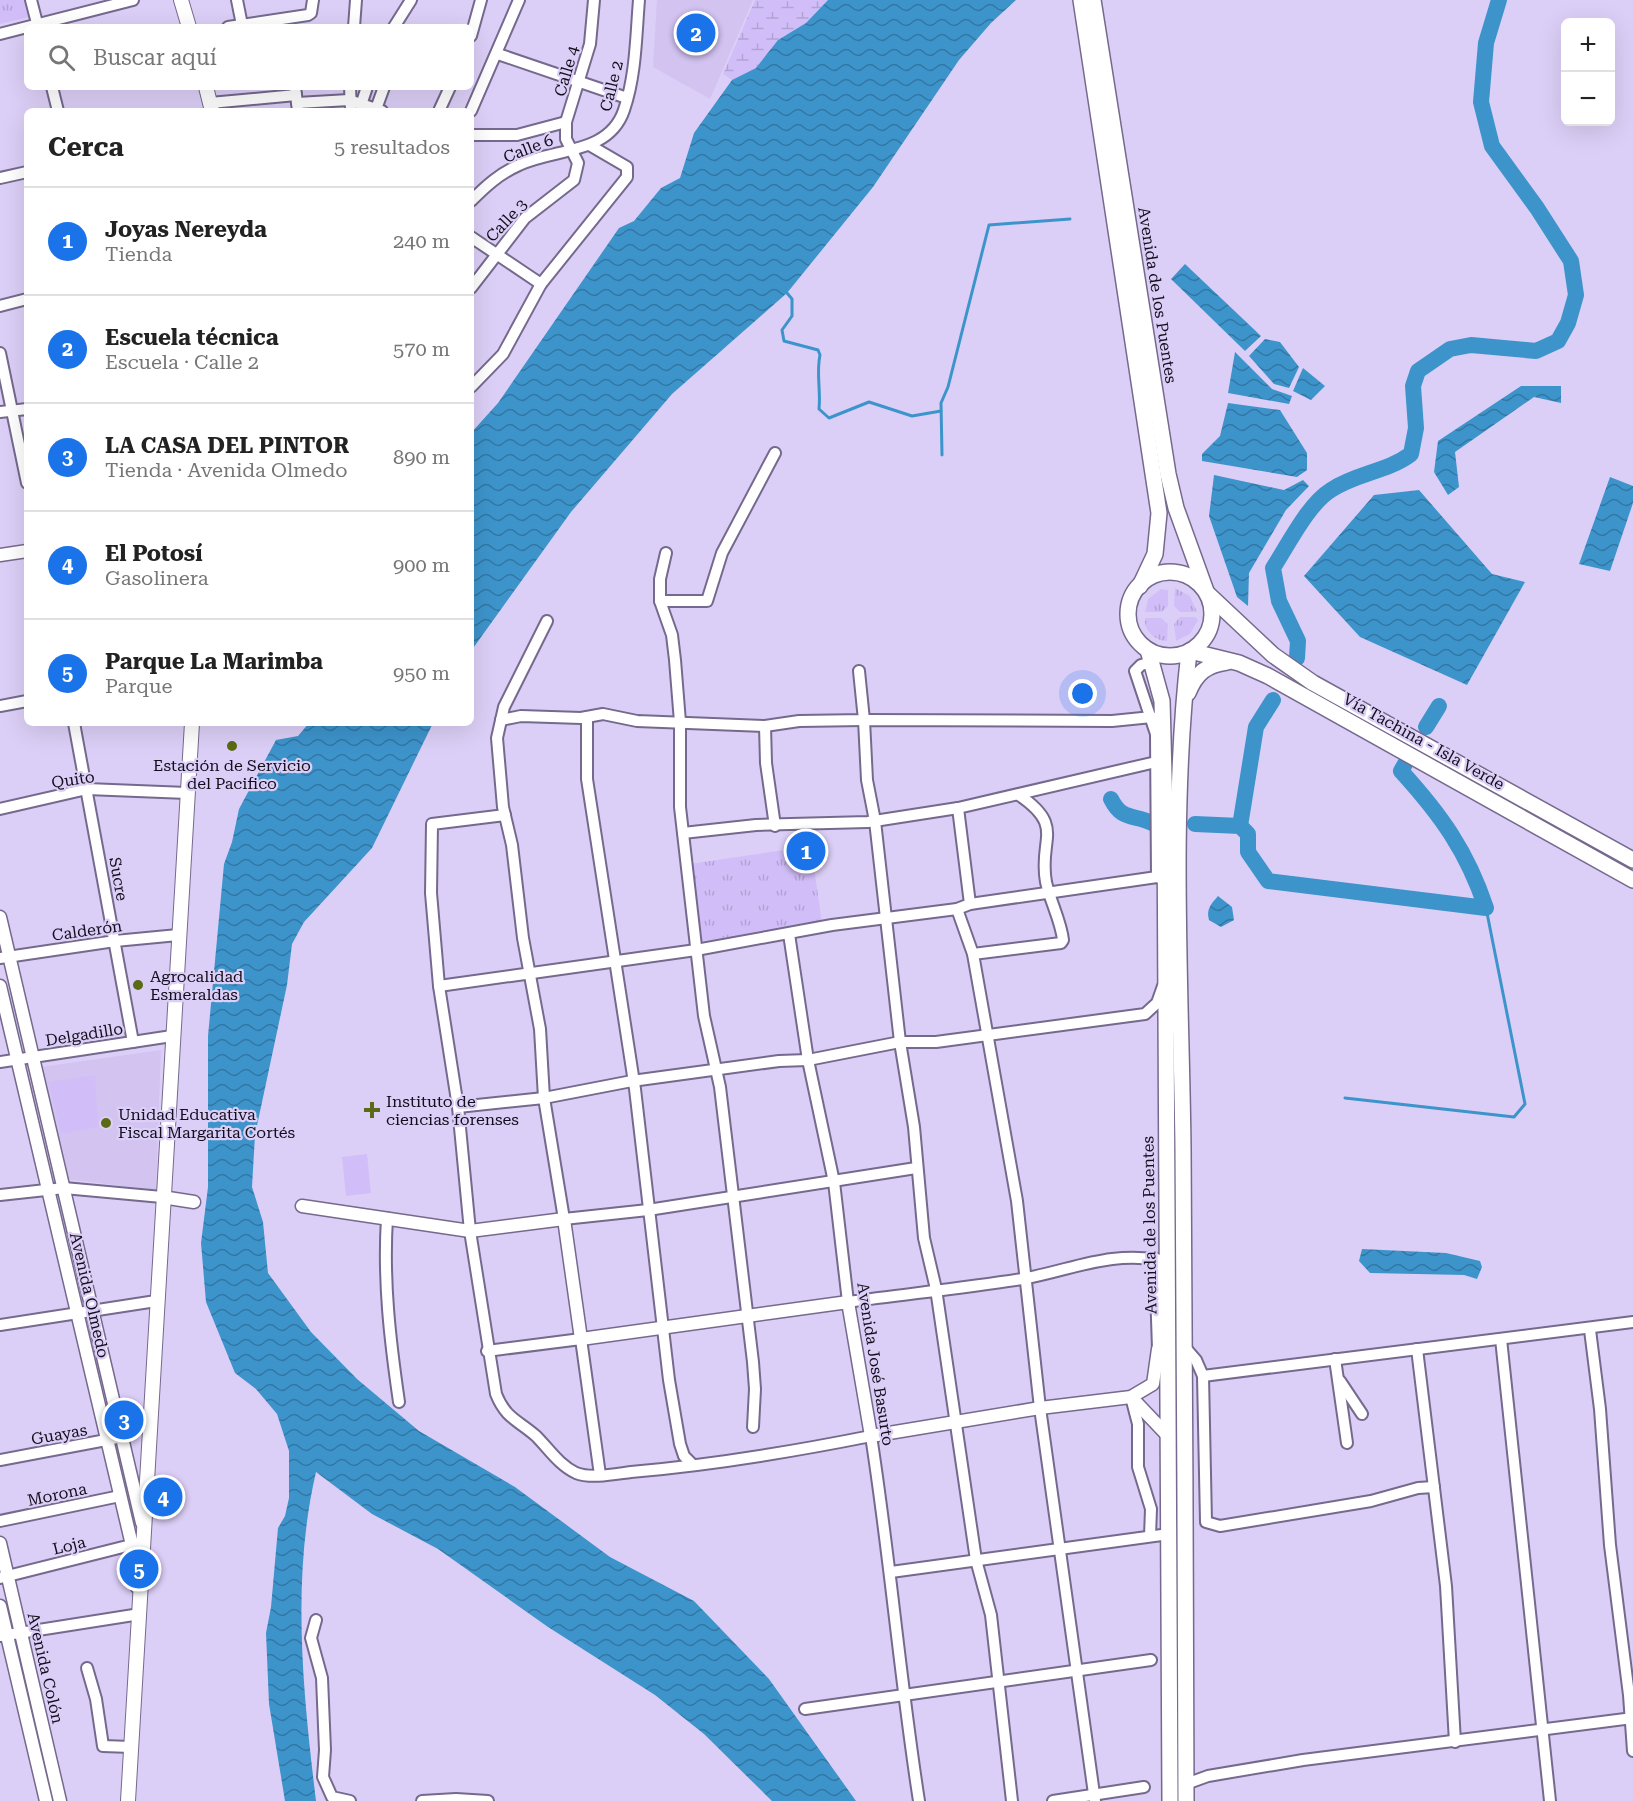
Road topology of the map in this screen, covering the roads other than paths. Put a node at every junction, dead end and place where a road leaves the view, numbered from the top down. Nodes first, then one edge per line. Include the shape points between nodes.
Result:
1 (31, 0) edge
2 (134, 0) edge
3 (181, 0) edge
4 (237, 0) edge
5 (312, 0) edge
6 (356, 0) edge
7 (411, 0) edge
8 (481, 0) edge
9 (519, 0) edge
10 (594, 0) edge
11 (639, 0) edge
12 (1081, 0) edge
13 (1093, 0) edge
14 (284, 23) edge
15 (37, 24) edge
16 (44, 24) edge
17 (188, 24) edge
18 (235, 24) edge
19 (268, 24) edge
20 (354, 24) edge
21 (396, 24) edge
22 (474, 25) edge
23 (24, 29) edge
24 (0, 34) edge
25 (1094, 42) junction
26 (498, 54) junction
27 (578, 82) junction
28 (53, 90) edge
29 (207, 90) edge
30 (250, 90) edge
31 (350, 90) edge
32 (367, 90) edge
33 (383, 90) edge
34 (449, 90) edge
35 (627, 98) junction
36 (252, 99) junction
37 (297, 99) edge
38 (361, 105) junction
39 (350, 106) edge
40 (211, 107) edge
41 (57, 108) edge
42 (372, 108) edge
43 (379, 108) edge
44 (440, 108) edge
45 (472, 108) edge
46 (566, 122) junction
47 (474, 135) edge
48 (591, 146) junction
49 (570, 149) junction
50 (24, 173) edge
51 (0, 178) edge
52 (474, 198) edge
53 (474, 239) edge
54 (494, 255) junction
55 (474, 284) edge
56 (541, 284) junction
57 (24, 299) edge
58 (0, 306) edge
59 (0, 353) edge
60 (474, 384) edge
61 (24, 409) edge
62 (13, 411) junction
63 (0, 412) edge
64 (776, 453) dead end
65 (24, 468) edge
66 (24, 551) edge
67 (666, 553) dead end
68 (0, 555) edge
69 (1140, 586) junction
70 (1210, 595) junction
71 (660, 601) junction
72 (547, 621) dead end
73 (1189, 652) junction
74 (1150, 656) junction
75 (1239, 663) junction
76 (859, 671) dead end
77 (24, 701) edge
78 (0, 706) edge
79 (1182, 707) junction
80 (587, 717) junction
81 (1152, 717) junction
82 (501, 720) junction
83 (864, 720) junction
84 (680, 722) junction
85 (75, 726) edge
86 (192, 726) edge
87 (765, 726) junction
88 (1156, 762) junction
89 (87, 789) junction
90 (187, 793) junction
91 (1019, 795) junction
92 (958, 808) junction
93 (0, 809) edge
94 (505, 815) junction
95 (874, 821) junction
96 (775, 826) junction
97 (683, 832) junction
98 (1633, 860) edge
99 (1160, 878) junction
100 (1633, 880) edge
101 (1048, 892) junction
102 (970, 904) junction
103 (957, 909) junction
104 (0, 917) edge
105 (885, 918) junction
106 (178, 934) junction
107 (789, 934) junction
108 (115, 940) junction
109 (696, 950) junction
110 (974, 954) junction
111 (4, 957) edge
112 (615, 961) junction
113 (529, 971) junction
114 (1165, 978) junction
115 (0, 986) edge
116 (439, 986) junction
117 (172, 1036) junction
118 (988, 1036) junction
119 (133, 1041) junction
120 (900, 1042) junction
121 (33, 1057) junction
122 (17, 1059) junction
123 (808, 1060) junction
124 (0, 1062) edge
125 (717, 1071) junction
126 (632, 1081) junction
127 (544, 1098) junction
128 (458, 1107) junction
129 (916, 1168) junction
130 (834, 1182) junction
131 (64, 1188) junction
132 (47, 1189) junction
133 (0, 1195) edge
134 (734, 1196) junction
135 (162, 1197) junction
136 (194, 1202) dead end
137 (302, 1206) dead end
138 (648, 1210) junction
139 (387, 1218) junction
140 (564, 1219) junction
141 (470, 1231) junction
142 (1161, 1260) junction
143 (1024, 1278) junction
144 (936, 1289) junction
145 (156, 1301) junction
146 (848, 1302) junction
147 (92, 1310) junction
148 (78, 1313) junction
149 (748, 1316) junction
150 (1633, 1322) edge
151 (0, 1325) edge
152 (663, 1329) junction
153 (1590, 1330) junction
154 (581, 1339) junction
155 (1501, 1340) junction
156 (1170, 1346) junction
157 (1417, 1349) junction
158 (487, 1351) junction
159 (1335, 1359) junction
160 (1203, 1376) junction
161 (1339, 1379) junction
162 (1131, 1397) junction
163 (399, 1402) dead end
164 (1040, 1408) junction
165 (1362, 1414) dead end
166 (955, 1422) junction
167 (753, 1427) dead end
168 (1203, 1427) junction
169 (871, 1436) junction
170 (122, 1437) junction
171 (1176, 1438) junction
172 (107, 1441) junction
173 (1347, 1443) dead end
174 (0, 1460) edge
175 (693, 1465) junction
176 (600, 1475) junction
177 (1434, 1487) junction
178 (120, 1496) junction
179 (0, 1521) edge
180 (1169, 1534) junction
181 (1150, 1536) junction
182 (140, 1540) junction
183 (0, 1543) edge
184 (1058, 1551) junction
185 (976, 1560) junction
186 (891, 1572) junction
187 (4, 1577) edge
188 (0, 1606) edge
189 (140, 1614) junction
190 (316, 1620) dead end
191 (21, 1631) junction
192 (3, 1635) edge
193 (1151, 1660) dead end
194 (87, 1668) dead end
195 (1078, 1671) junction
196 (999, 1680) junction
197 (903, 1696) junction
198 (805, 1709) dead end
199 (1631, 1718) edge
200 (1544, 1730) junction
201 (1455, 1742) junction
202 (131, 1747) junction
203 (1633, 1751) edge
204 (1186, 1784) junction
205 (1144, 1787) dead end
206 (1094, 1797) edge
207 (46, 1801) edge
208 (60, 1801) edge
209 (128, 1801) edge
210 (350, 1801) edge
211 (422, 1801) edge
212 (488, 1801) edge
213 (919, 1801) edge
214 (1012, 1801) edge
215 (1053, 1801) edge
216 (1170, 1801) edge
217 (1186, 1801) edge
218 (1550, 1801) edge

1 - 15 street
2 - 16 street
3 - 17 main road
4 - 18 street
5 - 14 street via 310,14
6 - 20 street
7 - 21 street
8 - 22 street
9 - 26 street
10 - 27 street, Calle 4 via 590,44
11 - 35 street, Calle 2
12 - 25 main road, Avenida de los Puentes
13 - 25 main road, Avenida de los Puentes
14 - 19 street
23 - 24 street
25 - 69 main road, Avenida de los Puentes via 1159,513 1155,554
25 - 70 main road, Avenida de los Puentes via 1168,474 1176,508
26 - 27 street
26 - 45 street
27 - 35 street
27 - 46 street, Calle 4
28 - 41 street
29 - 40 main road
30 - 36 street
31 - 39 street
32 - 38 street
33 - 43 street
34 - 44 street
35 - 48 street, Calle 2 via 613,131
36 - 37 street
36 - 40 street
37 - 39 street
38 - 39 street
38 - 42 street
46 - 47 street via 517,135
46 - 49 street, Calle 4
48 - 49 street, Calle 2
48 - 56 street via 627,167 628,174
49 - 52 street, Calle 6 via 520,164 493,179
49 - 54 street, Calle 3 via 578,164 574,180 525,218
50 - 51 street
53 - 54 street
54 - 55 street, Calle 3
54 - 56 street
56 - 60 street via 503,354
57 - 58 street
59 - 62 street
61 - 62 street
62 - 63 street
62 - 65 street
64 - 71 street via 722,553 707,601
66 - 68 street
67 - 71 street
69 - 70 main road via 1157,574 1171,572 1191,577
69 - 74 main road via 1131,598 1129,620 1133,634
70 - 73 main road via 1212,623 1204,640
70 - 98 main road, Vía Tachina - Isla Verde via 1273,655 1313,683
71 - 84 street via 672,635
72 - 82 street
73 - 74 main road
73 - 75 main road, Vía Tachina - Isla Verde
73 - 79 main road, Avenida de los Puentes
74 - 81 street via 1135,671
74 - 99 main road, Avenida de los Puentes via 1162,700
75 - 79 main road via 1216,663 1203,669 1192,682
75 - 100 main road, Vía Tachina - Isla Verde
76 - 83 street
77 - 78 street
79 - 156 main road, Avenida de los Puentes via 1179,815 1185,1231
80 - 82 street via 521,716
80 - 84 street via 603,714 637,721
80 - 112 street via 587,779
81 - 83 street via 1112,721
81 - 88 street
82 - 94 street via 497,738
83 - 87 street
83 - 95 street
84 - 87 street
84 - 97 street
85 - 89 street, Sucre
86 - 90 main road
87 - 96 street
88 - 91 street
88 - 99 street
89 - 90 street, Quito
89 - 93 street, Quito
89 - 108 street, Sucre
90 - 106 main road
91 - 92 street
91 - 101 street via 1037,807 1046,824
92 - 95 street
92 - 102 street
94 - 113 street
94 - 116 street via 432,824 431,893
95 - 96 street
95 - 105 street
96 - 97 street
97 - 109 street
99 - 101 street
99 - 114 main road, Avenida de los Puentes
101 - 102 street
101 - 110 street via 1063,937 1061,943
102 - 103 street
103 - 105 street
103 - 110 street
104 - 111 street, Avenida Olmedo
105 - 107 street
105 - 120 street
106 - 108 street, Calderón
106 - 117 main road
107 - 109 street
107 - 123 street, Avenida José Basurto
108 - 111 street, Calderón
108 - 119 street, Sucre
109 - 112 street
109 - 125 street via 704,1016
110 - 118 street
111 - 121 street, Avenida Olmedo
112 - 113 street
112 - 126 street
113 - 116 street
113 - 127 street via 540,1029
114 - 118 street via 1157,1003 1145,1014
114 - 142 main road, Avenida de los Puentes
115 - 122 street, Avenida Olmedo
116 - 128 street
117 - 119 street, Delgadillo
117 - 135 main road
118 - 120 street
118 - 143 street via 1017,1201
119 - 121 street, Delgadillo
120 - 123 street
120 - 129 street via 914,1127
121 - 122 street, Delgadillo
121 - 131 street, Avenida Olmedo
122 - 124 street, Delgadillo
122 - 132 street, Avenida Olmedo
123 - 125 street
123 - 130 street, Avenida José Basurto
125 - 126 street
125 - 134 street
126 - 127 street
126 - 138 street
127 - 128 street
127 - 140 street
128 - 141 street
129 - 130 street
129 - 144 street via 924,1238
130 - 134 street
130 - 146 street, Avenida José Basurto
131 - 132 street
131 - 135 street
131 - 147 street, Avenida Olmedo
132 - 133 street
132 - 148 street, Avenida Olmedo
134 - 138 street
134 - 149 street
135 - 136 street
135 - 145 main road
137 - 139 street
138 - 140 street
138 - 152 street
139 - 141 street
139 - 163 street via 384,1265
140 - 141 street
140 - 154 street
141 - 158 street
142 - 143 street via 1129,1256 1096,1259
142 - 156 main road, Avenida de los Puentes
143 - 144 street
143 - 164 street
144 - 146 street
144 - 166 street
145 - 147 street
145 - 182 main road
146 - 149 street
146 - 169 street, Avenida José Basurto
147 - 148 street
147 - 170 street, Avenida Olmedo
148 - 151 street
148 - 172 street, Avenida Olmedo
149 - 152 street
149 - 167 street via 755,1389
150 - 153 street
152 - 154 street
152 - 175 street via 680,1444
153 - 155 street
153 - 199 street
154 - 158 street
154 - 176 street
155 - 157 street
155 - 200 street
156 - 160 street via 1196,1360
156 - 162 street via 1153,1384
156 - 171 main road, Avenida de los Puentes
157 - 159 street
157 - 177 street
158 - 176 street via 502,1410 578,1474
159 - 160 street
159 - 161 street
160 - 168 street
161 - 165 street
161 - 173 street
162 - 164 street
162 - 171 street
162 - 181 street via 1138,1424 1138,1467 1150,1509
164 - 166 street
164 - 184 street
166 - 169 street
166 - 185 street
168 - 171 street via 1200,1432
168 - 177 street via 1205,1520 1214,1525 1371,1501
169 - 175 street via 769,1456
169 - 186 street, Avenida José Basurto
170 - 172 street, Guayas
170 - 182 street, Avenida Olmedo
171 - 180 main road, Avenida de los Puentes
171 - 204 main road, Avenida de los Puentes
172 - 174 street, Guayas
172 - 178 street, Avenida Olmedo
175 - 176 street
177 - 201 street via 1446,1586
178 - 179 street, Morona
178 - 182 street, Avenida Olmedo
180 - 181 street
180 - 216 main road, Avenida de los Puentes
181 - 184 street
182 - 187 street, Loja
182 - 189 main road
183 - 187 street, Avenida Colón
184 - 185 street
184 - 195 street
185 - 186 street
185 - 196 street via 991,1615
186 - 197 street, Avenida José Basurto
187 - 191 street, Avenida Colón
188 - 192 street, Avenida Colón
189 - 191 street
189 - 202 main road
190 - 210 street via 311,1638 322,1678 326,1750 323,1777 332,1797
191 - 192 street
191 - 208 street, Avenida Colón
192 - 207 street, Avenida Colón
193 - 195 street
194 - 202 street via 103,1746
195 - 196 street
195 - 206 street
196 - 197 street
196 - 214 street
197 - 198 street
197 - 213 street, Avenida José Basurto
199 - 200 street
199 - 203 street
200 - 201 street
200 - 218 street
201 - 204 street via 1292,1762 1208,1776
202 - 209 main road
204 - 217 main road, Avenida de los Puentes
205 - 206 street
206 - 215 street
211 - 212 street

